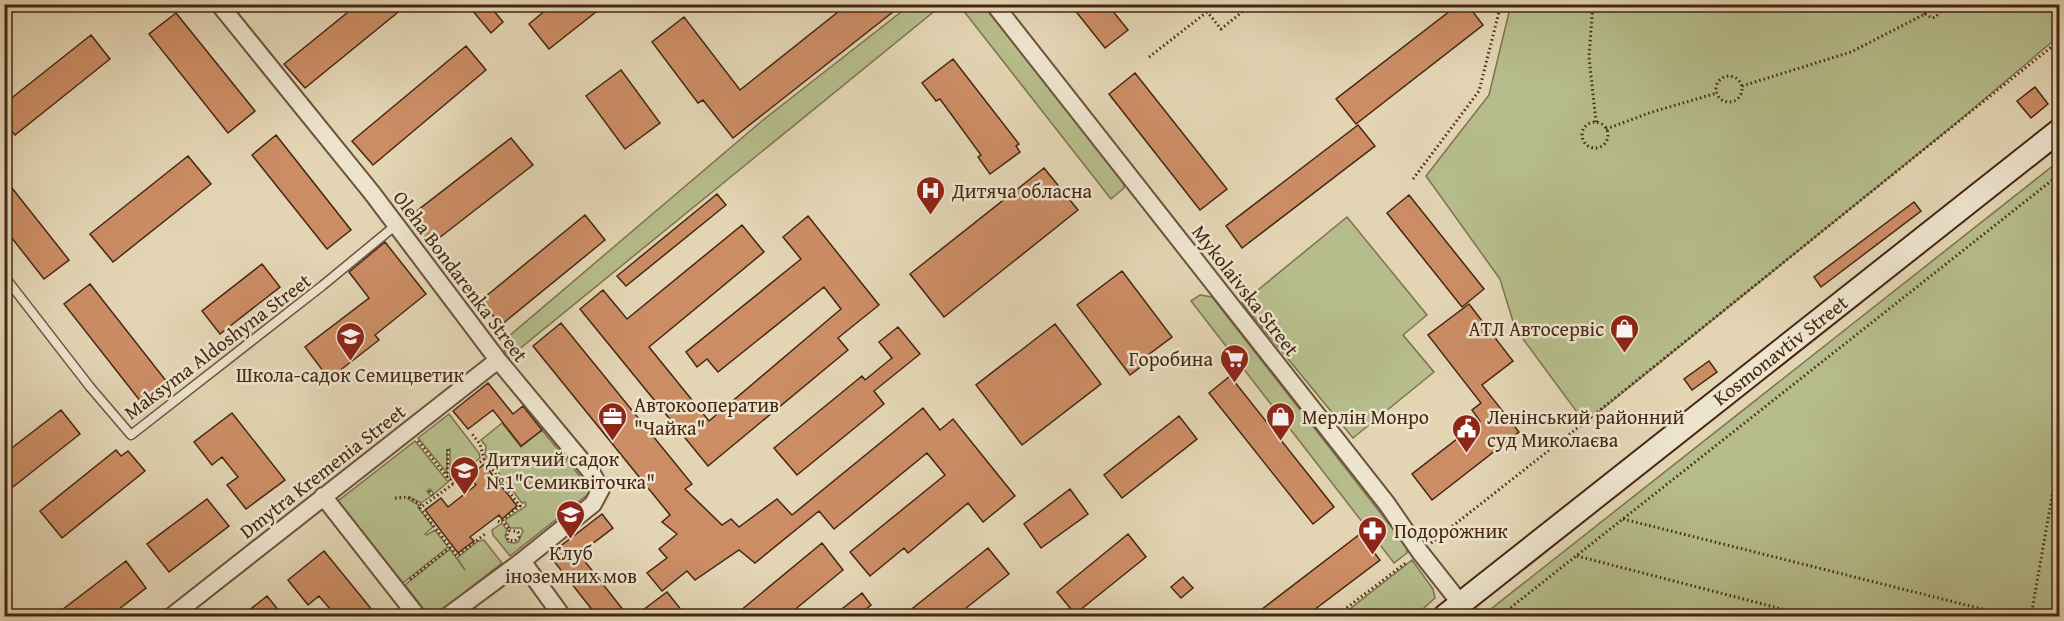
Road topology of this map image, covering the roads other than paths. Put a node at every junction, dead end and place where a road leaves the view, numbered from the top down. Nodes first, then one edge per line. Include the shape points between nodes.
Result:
1 (219, 4) edge
2 (994, 4) edge
3 (2060, 130) edge
4 (396, 225) junction
5 (4, 276) edge
6 (498, 360) junction
7 (323, 496) junction
8 (522, 561) junction
9 (1453, 610) edge
10 (172, 616) edge
11 (417, 616) edge
12 (448, 616) edge
13 (562, 616) edge

1 - 4 street, Oleha Bondarenka Street
2 - 9 street, Mykolaivska Street via 1387,504
3 - 9 main road, Kosmonavtiv Street
4 - 5 lane, Maksyma Aldoshyna Street via 130,435
4 - 6 street, Oleha Bondarenka Street
6 - 7 street, Dmytra Kremenia Street
6 - 8 street, Oleha Bondarenka Street via 601,489 593,504
7 - 10 street, Dmytra Kremenia Street
7 - 11 street
8 - 12 street, Oleha Bondarenka Street
8 - 13 street

